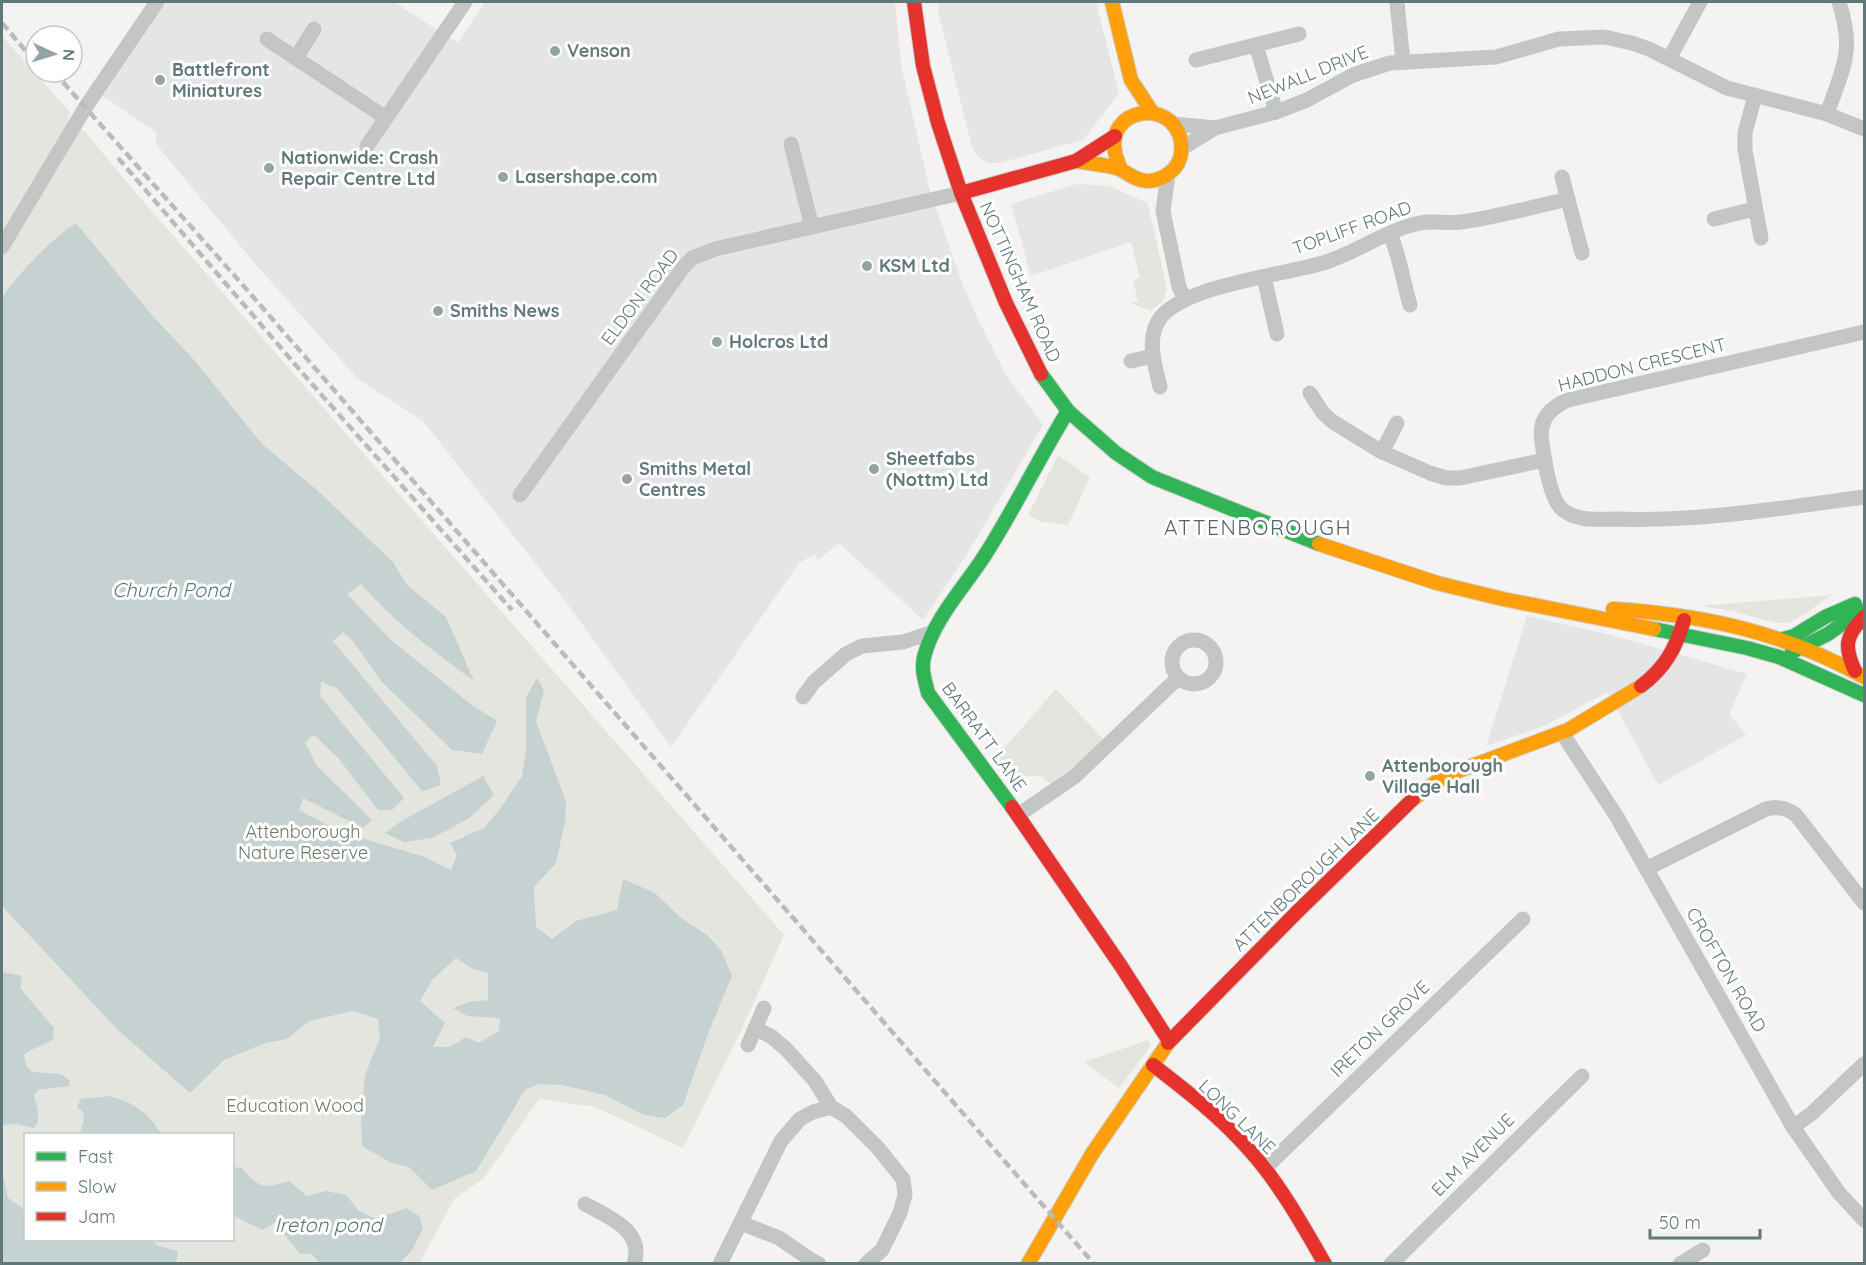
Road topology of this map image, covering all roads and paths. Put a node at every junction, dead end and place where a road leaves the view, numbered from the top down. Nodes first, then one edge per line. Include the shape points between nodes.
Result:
1 (157, 2) edge
2 (465, 2) edge
3 (914, 2) edge
4 (1112, 2) edge
5 (1397, 2) edge
6 (1700, 2) edge
7 (1839, 2) edge
8 (314, 29) dead end
9 (1299, 34) dead end
10 (267, 39) dead end
11 (1256, 45) junction
12 (296, 58) junction
13 (1669, 58) junction
14 (1196, 60) dead end
15 (1403, 62) junction
16 (1131, 80) junction
17 (1755, 96) junction
18 (1152, 112) junction
19 (1276, 112) junction
20 (1827, 114) junction
21 (386, 118) junction
22 (1125, 120) junction
23 (1174, 124) junction
24 (1215, 128) junction
25 (1864, 129) edge
26 (1115, 136) junction
27 (791, 144) dead end
28 (367, 146) dead end
29 (1182, 148) junction
30 (1076, 161) junction
31 (1122, 170) junction
32 (1168, 175) junction
33 (1562, 177) dead end
34 (1145, 182) junction
35 (961, 193) junction
36 (1568, 199) junction
37 (1754, 209) junction
38 (1163, 211) junction
39 (1714, 219) dead end
40 (812, 227) junction
41 (1390, 234) junction
42 (1761, 238) dead end
43 (2, 247) edge
44 (1582, 253) dead end
45 (1264, 277) junction
46 (1185, 299) junction
47 (1410, 305) dead end
48 (1864, 332) edge
49 (1277, 333) dead end
50 (1153, 356) junction
51 (1131, 361) dead end
52 (1160, 387) dead end
53 (1310, 393) dead end
54 (1068, 411) junction
55 (1397, 423) dead end
56 (1382, 452) junction
57 (1545, 460) junction
58 (520, 495) dead end
59 (1864, 497) edge
60 (1864, 603) edge
61 (1548, 607) junction
62 (1864, 611) edge
63 (1685, 617) junction
64 (1864, 617) edge
65 (933, 632) junction
66 (1681, 634) junction
67 (1783, 639) junction
68 (903, 642) junction
69 (1803, 647) junction
70 (1779, 657) junction
71 (923, 659) junction
72 (1860, 674) edge
73 (1178, 678) dead end
74 (1864, 695) edge
75 (803, 697) dead end
76 (1562, 733) junction
77 (1018, 815) junction
78 (1646, 869) junction
79 (1864, 903) edge
80 (1523, 919) dead end
81 (764, 1008) dead end
82 (755, 1028) junction
83 (1169, 1041) junction
84 (748, 1045) dead end
85 (1864, 1064) edge
86 (1153, 1065) junction
87 (1582, 1076) dead end
88 (831, 1107) junction
89 (1793, 1127) junction
90 (1264, 1168) junction
91 (585, 1204) dead end
92 (1864, 1220) edge
93 (741, 1223) junction
94 (1703, 1250) dead end
95 (1687, 1262) edge
96 (634, 1263) edge
97 (720, 1263) edge
98 (819, 1263) edge
99 (866, 1263) edge
100 (1028, 1263) edge
101 (1325, 1263) edge
102 (1391, 1263) edge

1 - 43 street via 85,108
2 - 21 street
3 - 35 street, NOTTINGHAM ROAD via 926,77
4 - 16 street
5 - 15 street
6 - 13 street
7 - 20 street via 1848,49
8 - 12 street
9 - 11 street
10 - 12 street
11 - 14 street
11 - 19 street
12 - 21 street
13 - 15 street, NEWALL DRIVE via 1632,43 1592,37 1559,39 1496,57
13 - 17 street, NEWALL DRIVE via 1727,88
15 - 19 street, NEWALL DRIVE via 1353,75
16 - 18 street
16 - 22 street
17 - 20 street, NEWALL DRIVE
17 - 37 street via 1744,150
18 - 22 street
18 - 23 street
19 - 24 street, NEWALL DRIVE
20 - 25 street, NEWALL DRIVE
21 - 28 street
22 - 26 street
23 - 24 street, NEWALL DRIVE
23 - 29 street
24 - 29 street, NEWALL DRIVE
26 - 30 street
26 - 31 street via 1114,156
27 - 40 street
29 - 32 street via 1179,163
30 - 31 street
30 - 35 street
31 - 34 street
32 - 34 street
32 - 38 street
33 - 36 street
34 - 38 street
35 - 40 street, ELDON ROAD
35 - 54 street, NOTTINGHAM ROAD via 1039,371
36 - 41 street, TOPLIFF ROAD via 1464,222 1421,223
36 - 44 street
37 - 39 street
37 - 42 street
38 - 46 street
40 - 58 street, ELDON ROAD via 692,258
41 - 45 street, TOPLIFF ROAD via 1324,262
41 - 47 street
45 - 46 street, TOPLIFF ROAD
45 - 49 street
46 - 50 street, TOPLIFF ROAD via 1160,319
48 - 57 street, HADDON CRESCENT via 1559,404 1542,424
50 - 51 street
50 - 52 street, TOPLIFF ROAD
53 - 56 street via 1333,422
54 - 61 street, NOTTINGHAM ROAD via 1139,470 1204,499 1302,538 1437,583
54 - 65 street, BARRATT LANE via 986,554
55 - 56 street
56 - 57 street via 1430,473 1454,478
57 - 59 street, HADDON CRESCENT via 1556,502 1579,518 1699,518
60 - 67 street via 1825,617
61 - 63 street, NOTTINGHAM ROAD via 1649,611
61 - 66 street, NOTTINGHAM ROAD
62 - 69 street
63 - 66 street, ATTENBOROUGH LANE
63 - 67 street, NOTTINGHAM ROAD
64 - 72 street via 1850,629 1847,646
65 - 68 street
65 - 71 street, BARRATT LANE
66 - 70 street, NOTTINGHAM ROAD
66 - 76 street, ATTENBOROUGH LANE via 1662,670
67 - 69 street, NOTTINGHAM ROAD
68 - 71 street
68 - 75 street via 862,646 846,654
69 - 70 street
69 - 72 street, NOTTINGHAM ROAD
70 - 74 street, NOTTINGHAM ROAD
71 - 77 street, BARRATT LANE via 928,693
73 - 77 street via 1074,777
76 - 78 street, CROFTON ROAD
76 - 83 street, ATTENBOROUGH LANE via 1454,773 1420,793
77 - 83 street, BARRATT LANE
78 - 79 street via 1766,809 1779,807 1796,815
78 - 89 street, CROFTON ROAD
80 - 90 street, IRETON GROVE
81 - 82 street
82 - 84 street
82 - 88 street via 786,1049 815,1081
83 - 86 street, ATTENBOROUGH LANE
85 - 89 street
86 - 90 street, LONG LANE via 1194,1097
86 - 100 street, ATTENBOROUGH LANE via 1092,1154
87 - 102 street, ELM AVENUE
88 - 93 street via 800,1119 781,1141
88 - 99 street via 846,1116 903,1179 905,1195 900,1213 882,1250
89 - 92 street, CROFTON ROAD via 1839,1193
90 - 101 street, LONG LANE
91 - 96 street via 622,1224 636,1244
93 - 97 street
93 - 98 street via 779,1238
94 - 95 street

